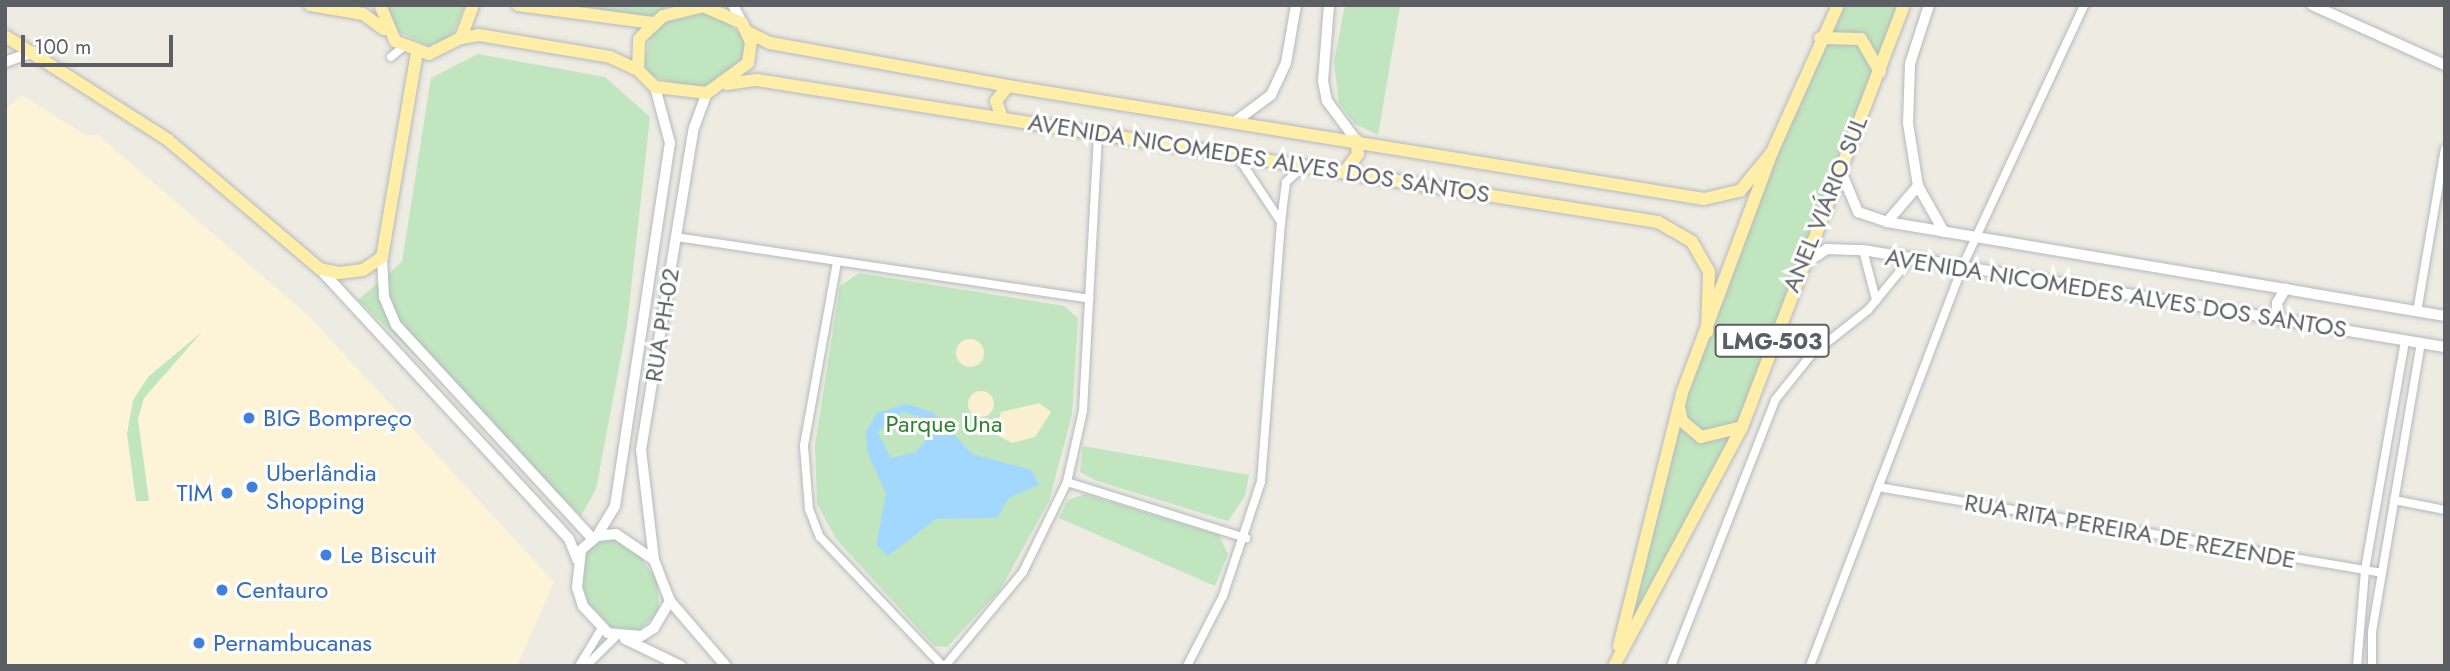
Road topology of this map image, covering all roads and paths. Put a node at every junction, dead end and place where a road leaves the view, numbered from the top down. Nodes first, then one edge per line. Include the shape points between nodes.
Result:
1 (310, 5) edge
2 (380, 5) edge
3 (473, 5) edge
4 (518, 5) edge
5 (733, 5) edge
6 (1296, 5) edge
7 (1329, 5) edge
8 (1838, 5) edge
9 (1904, 5) edge
10 (1929, 5) edge
11 (2084, 5) edge
12 (2312, 5) edge
13 (674, 8) edge
14 (2323, 8) edge
15 (653, 23) junction
16 (745, 27) junction
17 (387, 32) junction
18 (5, 36) edge
19 (461, 38) junction
20 (1820, 38) junction
21 (403, 47) junction
22 (33, 52) junction
23 (416, 53) junction
24 (391, 57) dead end
25 (5, 62) edge
26 (2445, 65) edge
27 (638, 70) junction
28 (1880, 72) junction
29 (727, 84) junction
30 (1008, 86) junction
31 (655, 87) junction
32 (707, 93) junction
33 (1002, 118) junction
34 (1237, 121) junction
35 (1098, 133) junction
36 (1356, 140) junction
37 (2445, 149) edge
38 (1772, 152) junction
39 (1236, 154) junction
40 (1839, 164) junction
41 (1306, 165) junction
42 (1346, 170) junction
43 (1918, 186) junction
44 (1281, 222) junction
45 (1887, 222) junction
46 (1944, 232) junction
47 (676, 237) junction
48 (1976, 238) junction
49 (1863, 250) junction
50 (382, 257) junction
51 (1910, 259) junction
52 (837, 262) junction
53 (1963, 265) junction
54 (320, 269) junction
55 (1796, 274) junction
56 (2287, 288) junction
57 (1089, 299) junction
58 (1876, 300) junction
59 (2417, 312) junction
60 (2445, 316) edge
61 (2277, 319) junction
62 (1707, 332) junction
63 (2405, 341) junction
64 (2421, 344) junction
65 (2445, 347) edge
66 (441, 376) junction
67 (427, 390) junction
68 (1679, 403) junction
69 (1742, 427) junction
70 (1067, 482) junction
71 (1878, 487) junction
72 (2394, 500) junction
73 (2445, 510) edge
74 (595, 537) junction
75 (1246, 538) junction
76 (577, 559) junction
77 (654, 560) junction
78 (2365, 570) junction
79 (2382, 573) junction
80 (670, 601) junction
81 (602, 628) junction
82 (620, 637) junction
83 (679, 664) edge
84 (1614, 665) edge
85 (579, 666) edge
86 (586, 666) edge
87 (726, 666) edge
88 (944, 666) edge
89 (1187, 666) edge
90 (1671, 666) edge
91 (1810, 666) edge
92 (2357, 666) edge
93 (2372, 666) edge

1 - 17 main road via 363,14
2 - 17 main road
3 - 19 main road
4 - 15 main road
5 - 16 street
6 - 34 street via 1286,63 1271,95
7 - 36 street via 1323,81 1327,102
8 - 20 main road, ANEL VIÁRIO SUL / LMG-503
9 - 28 main road, ANEL VIÁRIO SUL / LMG-503
10 - 43 street via 1917,33 1908,92
11 - 48 street
12 - 14 street
13 - 15 main road
13 - 16 main road via 704,6
14 - 26 street
15 - 27 main road via 639,39
16 - 29 main road via 748,62
16 - 30 main road, AVENIDA NICOMEDES ALVES DOS SANTOS via 770,43
17 - 21 main road
18 - 22 main road
19 - 23 main road via 441,52
19 - 27 main road via 479,35 610,57
20 - 28 main road via 1861,39
20 - 38 main road, ANEL VIÁRIO SUL / LMG-503
21 - 23 main road
21 - 24 street
22 - 25 street
22 - 54 main road via 168,140
23 - 50 main road
27 - 31 main road
28 - 40 main road, ANEL VIÁRIO SUL / LMG-503
29 - 32 main road
29 - 33 main road, AVENIDA NICOMEDES ALVES DOS SANTOS via 757,80
30 - 33 main road via 996,101
30 - 34 main road, AVENIDA NICOMEDES ALVES DOS SANTOS
31 - 32 main road
31 - 74 street, RUA PH-02 via 670,144 615,506
32 - 47 street, RUA PH-02 via 694,128
33 - 35 main road, AVENIDA NICOMEDES ALVES DOS SANTOS
34 - 36 main road, AVENIDA NICOMEDES ALVES DOS SANTOS
35 - 39 main road, AVENIDA NICOMEDES ALVES DOS SANTOS
35 - 57 street
36 - 38 main road, AVENIDA NICOMEDES ALVES DOS SANTOS via 1704,199 1740,191
36 - 42 main road via 1358,154
37 - 59 street
38 - 62 main road, ANEL VIÁRIO SUL / LMG-503
39 - 41 main road, AVENIDA NICOMEDES ALVES DOS SANTOS
39 - 44 street
40 - 45 main road, AVENIDA NICOMEDES ALVES DOS SANTOS via 1850,202
40 - 55 main road, ANEL VIÁRIO SUL / LMG-503
41 - 42 main road, AVENIDA NICOMEDES ALVES DOS SANTOS
41 - 44 street via 1286,182
42 - 62 main road, AVENIDA NICOMEDES ALVES DOS SANTOS via 1669,226 1692,242 1709,271
43 - 45 street
43 - 46 street
44 - 75 street via 1269,429
45 - 46 main road, AVENIDA NICOMEDES ALVES DOS SANTOS
46 - 48 main road, AVENIDA NICOMEDES ALVES DOS SANTOS
47 - 52 street
47 - 77 street, RUA PH-02 via 641,450
48 - 53 street
48 - 56 main road, AVENIDA NICOMEDES ALVES DOS SANTOS
49 - 51 main road, AVENIDA NICOMEDES ALVES DOS SANTOS
49 - 55 main road, AVENIDA NICOMEDES ALVES DOS SANTOS via 1827,249
49 - 58 street
50 - 54 main road via 349,273
50 - 66 street via 387,311
51 - 53 main road, AVENIDA NICOMEDES ALVES DOS SANTOS
51 - 58 street
52 - 57 street
52 - 88 street via 804,446 809,509 820,537
53 - 61 main road, AVENIDA NICOMEDES ALVES DOS SANTOS
53 - 71 street
54 - 67 street
55 - 69 main road, ANEL VIÁRIO SUL / LMG-503
56 - 59 main road, AVENIDA NICOMEDES ALVES DOS SANTOS
56 - 61 main road via 2277,303
57 - 70 street via 1083,411
58 - 90 street via 1811,355 1775,400
59 - 60 main road, AVENIDA NICOMEDES ALVES DOS SANTOS
61 - 63 main road, AVENIDA NICOMEDES ALVES DOS SANTOS
62 - 68 main road, ANEL VIÁRIO SUL / LMG-503
63 - 64 main road, AVENIDA NICOMEDES ALVES DOS SANTOS
63 - 78 street
64 - 65 main road, AVENIDA NICOMEDES ALVES DOS SANTOS
64 - 72 street
66 - 67 street
66 - 74 street
67 - 76 street via 569,538
68 - 69 main road via 1682,421 1701,437
68 - 84 main road, ANEL VIÁRIO SUL / LMG-503
69 - 84 main road, ANEL VIÁRIO SUL / LMG-503
70 - 75 street
70 - 88 street via 1023,572
71 - 78 street, RUA RITA PEREIRA DE REZENDE
71 - 91 street
72 - 73 street
72 - 79 street
74 - 76 street
74 - 77 street via 625,538
75 - 89 street
76 - 81 street via 583,606
77 - 80 street
78 - 79 street, RUA RITA PEREIRA DE REZENDE
78 - 92 street
79 - 93 street
80 - 82 street via 654,628
80 - 87 street
81 - 82 street
81 - 85 street
82 - 83 street
82 - 86 street

